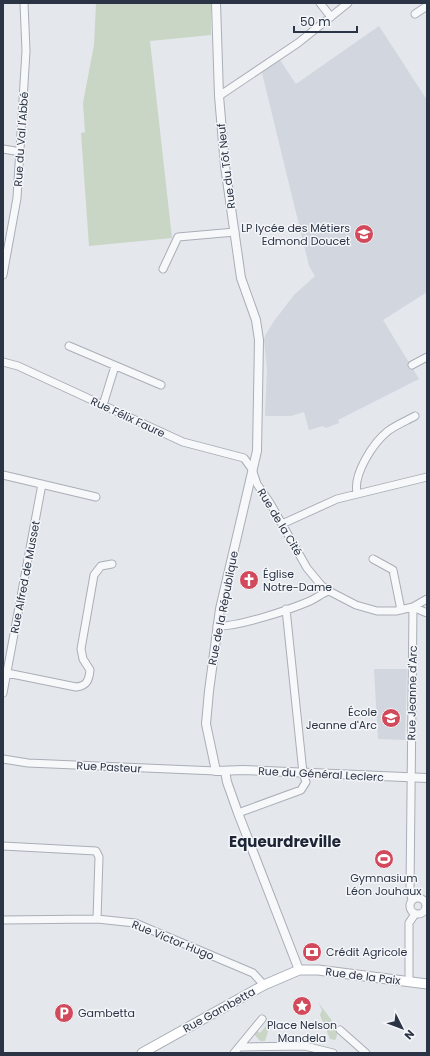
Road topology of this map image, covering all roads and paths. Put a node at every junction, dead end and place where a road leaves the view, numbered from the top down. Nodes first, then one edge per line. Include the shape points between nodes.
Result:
1 (24, 3) edge
2 (216, 3) edge
3 (320, 3) edge
4 (348, 3) edge
5 (427, 6) edge
6 (415, 14) dead end
7 (331, 17) junction
8 (219, 96) junction
9 (3, 149) edge
10 (21, 152) junction
11 (235, 232) junction
12 (163, 269) dead end
13 (3, 274) edge
14 (69, 346) dead end
15 (427, 357) edge
16 (3, 362) edge
17 (412, 365) dead end
18 (115, 366) junction
19 (161, 385) dead end
20 (103, 405) junction
21 (415, 416) dead end
22 (252, 469) junction
23 (3, 475) edge
24 (427, 477) edge
25 (42, 484) junction
26 (357, 493) junction
27 (96, 497) dead end
28 (282, 524) junction
29 (373, 559) dead end
30 (112, 564) dead end
31 (329, 590) junction
32 (427, 598) edge
33 (413, 607) junction
34 (286, 609) junction
35 (401, 610) junction
36 (427, 613) edge
37 (217, 626) junction
38 (6, 658) edge
39 (7, 673) junction
40 (3, 693) edge
41 (3, 759) edge
42 (216, 771) junction
43 (225, 771) junction
44 (304, 773) junction
45 (411, 778) junction
46 (427, 778) edge
47 (238, 813) junction
48 (3, 846) edge
49 (412, 900) junction
50 (426, 900) edge
51 (415, 914) junction
52 (97, 919) junction
53 (3, 920) edge
54 (299, 970) junction
55 (408, 981) junction
56 (427, 984) edge
57 (264, 985) junction
58 (262, 1019) dead end
59 (340, 1030) dead end
60 (241, 1047) junction
61 (142, 1053) edge
62 (234, 1053) edge
63 (333, 1053) edge
64 (366, 1053) edge

1 - 10 street, Rue du Val l'Abbé via 26,51
2 - 8 street, Rue du Tôt Neuf
3 - 7 street
4 - 7 street
5 - 6 street
7 - 8 street via 298,43
8 - 11 street, Rue du Tôt Neuf via 224,166
9 - 10 street
10 - 13 street, Rue du Val l'Abbé via 17,198
11 - 12 street via 178,237
11 - 22 street, Rue du Tôt Neuf via 241,278 256,320 259,340 257,444
14 - 18 street
15 - 17 street
16 - 20 street, Rue Félix Faure via 18,366
18 - 19 street
18 - 20 street
20 - 22 street, Rue Félix Faure via 183,442 239,456 247,461
21 - 26 street via 389,430 379,440 364,462
22 - 28 street, Rue de la Cité via 256,484
22 - 37 street, Rue de la République
23 - 25 street
24 - 26 street
25 - 27 street
25 - 38 street, Rue Alfred de Musset
26 - 28 street via 337,499
28 - 31 street, Rue de la Cité via 313,576
29 - 35 street via 393,570
30 - 39 street via 101,566 94,575 81,649 83,659 90,670 87,682 83,686 76,686
31 - 34 street via 310,601
31 - 35 street, Rue de la Cité via 364,608 387,612
32 - 33 street, Rue de la Cité
33 - 35 street, Rue de la Cité
33 - 36 street
33 - 45 street, Rue Jeanne d'Arc
34 - 37 street via 234,625
34 - 44 street
37 - 42 street, Rue de la République via 206,724
38 - 39 street, Rue Alfred de Musset
39 - 40 street, Rue Alfred de Musset
41 - 42 street, Rue Pasteur via 28,763
42 - 43 street, Rue du Général Leclerc
43 - 44 street, Rue du Général Leclerc
43 - 47 street
44 - 45 street, Rue du Général Leclerc
44 - 47 street via 306,782 301,790
45 - 46 street, Rue du Général Leclerc
45 - 49 street, Rue Jeanne d'Arc
47 - 54 street
48 - 52 street via 94,850 99,857
49 - 50 street
49 - 51 street via 410,908
50 - 51 street via 425,911
51 - 55 street via 409,923
52 - 53 street, Rue Victor Hugo
52 - 57 street, Rue Victor Hugo via 135,923 253,973
54 - 55 main road, Rue de la Paix via 312,969
54 - 57 main road, Rue Gambetta
55 - 56 main road, Rue de la Paix
57 - 61 main road, Rue Gambetta
58 - 60 street via 242,1042
59 - 64 street
60 - 62 street
60 - 63 street via 305,1046

